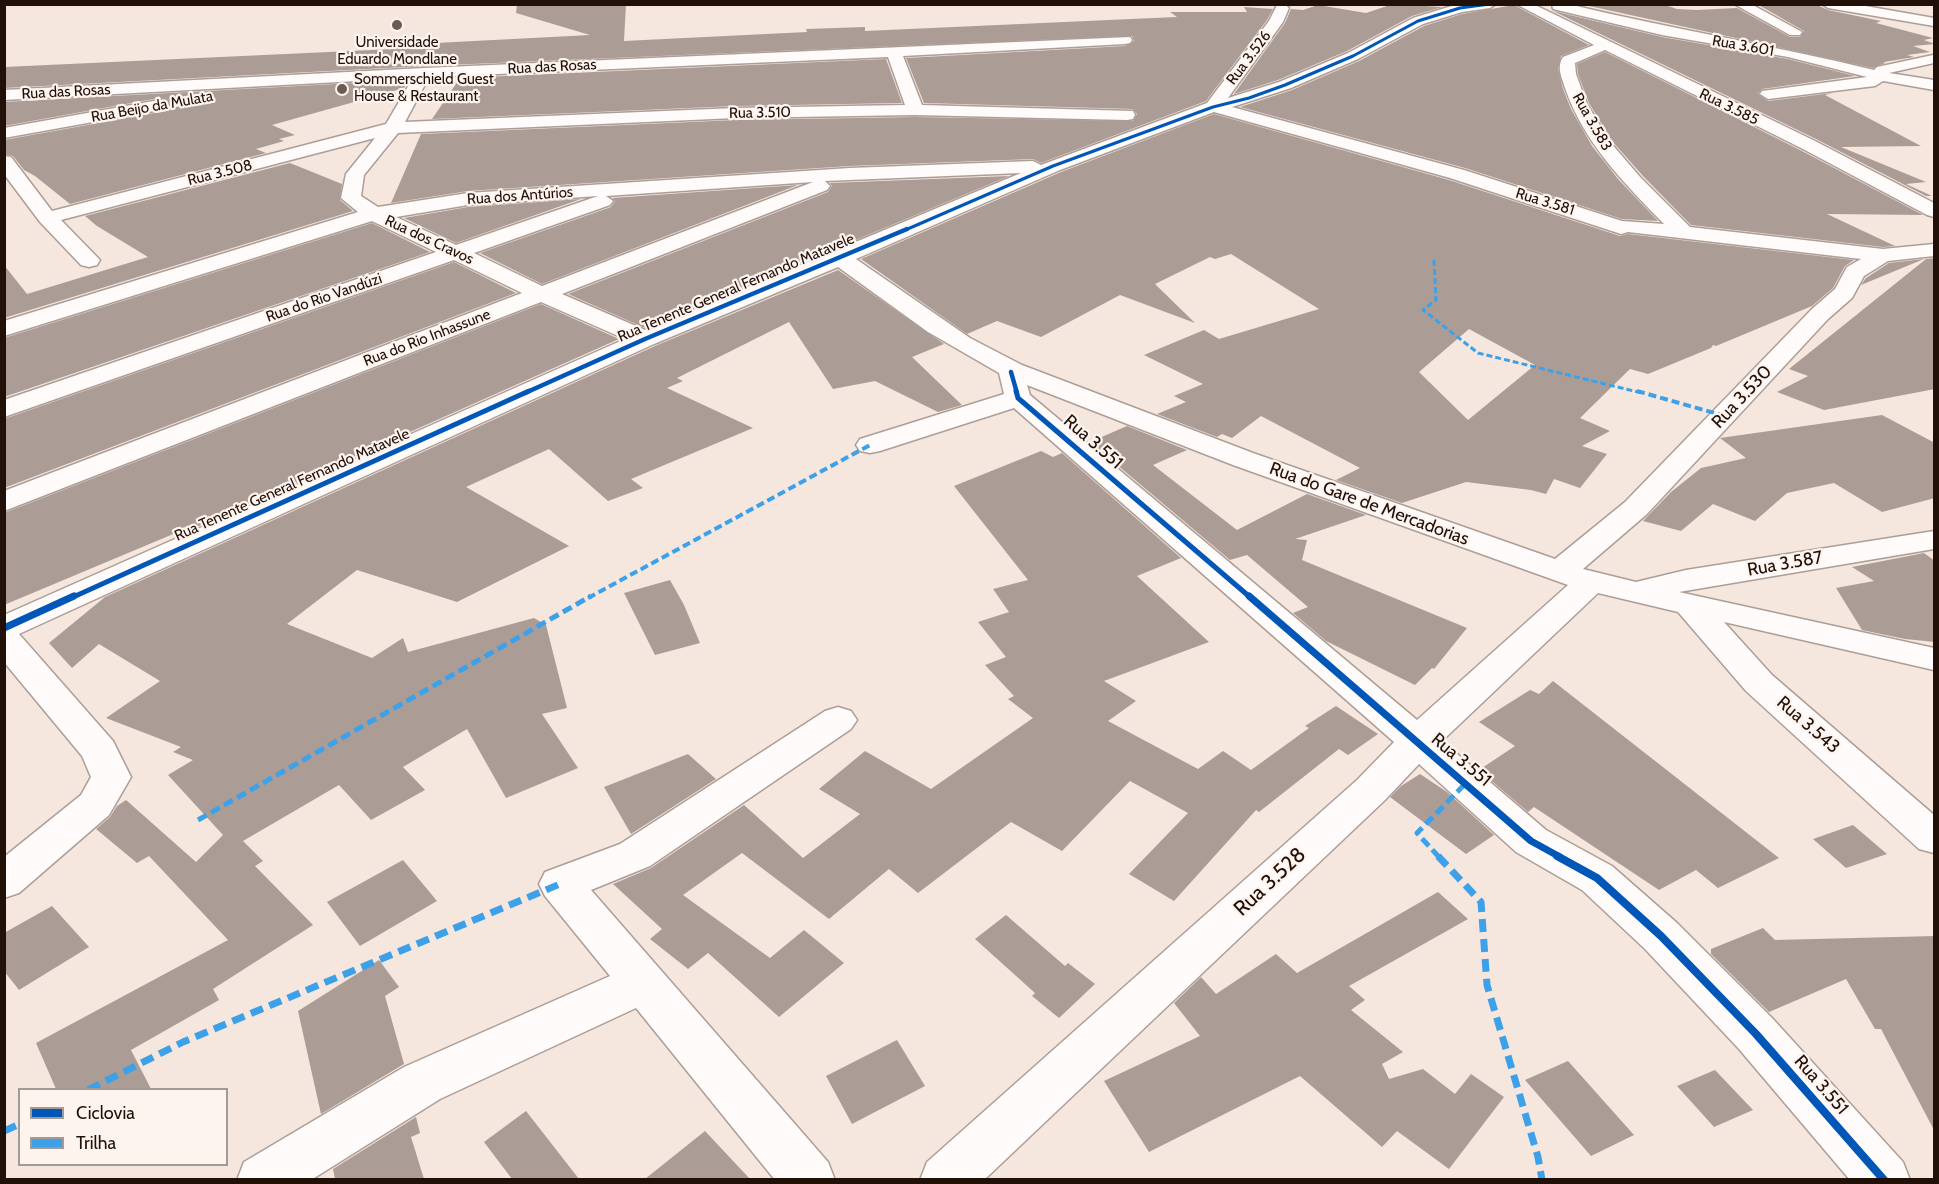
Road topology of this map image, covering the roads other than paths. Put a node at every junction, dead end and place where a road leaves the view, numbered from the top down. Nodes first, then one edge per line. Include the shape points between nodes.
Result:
1 (1490, 4) edge
2 (1522, 4) edge
3 (1552, 4) edge
4 (1740, 4) edge
5 (1828, 4) edge
6 (1282, 8) dead end
7 (1935, 22) edge
8 (1935, 27) edge
9 (1795, 32) dead end
10 (1907, 33) dead end
11 (1125, 40) dead end
12 (1606, 45) junction
13 (894, 52) junction
14 (1933, 59) dead end
15 (424, 73) junction
16 (1868, 73) junction
17 (1892, 79) junction
18 (299, 81) junction
19 (1935, 85) edge
20 (1768, 94) dead end
21 (4, 95) edge
22 (1213, 107) junction
23 (915, 110) junction
24 (1127, 115) dead end
25 (393, 128) junction
26 (4, 132) edge
27 (4, 161) edge
28 (1053, 166) junction
29 (850, 174) junction
30 (643, 187) junction
31 (1935, 211) edge
32 (374, 214) junction
33 (46, 218) junction
34 (1684, 233) junction
35 (1935, 250) edge
36 (455, 252) junction
37 (1883, 255) junction
38 (840, 258) junction
39 (89, 260) dead end
40 (543, 294) junction
41 (4, 329) edge
42 (645, 339) junction
43 (1015, 385) junction
44 (4, 409) edge
45 (870, 445) dead end
46 (4, 502) edge
47 (1935, 540) edge
48 (1575, 577) junction
49 (1636, 592) junction
50 (1689, 604) junction
51 (4, 628) edge
52 (4, 639) edge
53 (1935, 659) edge
54 (838, 720) dead end
55 (1417, 742) junction
56 (1935, 838) edge
57 (4, 881) edge
58 (644, 982) junction
59 (263, 1179) edge
60 (809, 1179) edge
61 (946, 1179) edge
62 (1884, 1179) edge

1 - 22 street, Rua Tenente General Fernando Matavele via 1460,8 1418,21 1353,56 1286,85
2 - 12 street, Rua 3.585
3 - 16 street, Rua 3.601
4 - 9 street
5 - 7 street
6 - 22 street, Rua 3.526 via 1276,22
8 - 10 street
11 - 13 street, Rua das Rosas
12 - 31 street, Rua 3.585
12 - 34 street, Rua 3.583 via 1568,60 1566,66 1575,96 1602,146
13 - 15 street, Rua das Rosas
13 - 23 street
14 - 16 street
15 - 18 street, Rua das Rosas
15 - 25 street, Rua dos Cravos
16 - 17 street, Rua 3.601
17 - 19 street, Rua 3.601
17 - 20 street
18 - 21 street, Rua das Rosas
18 - 26 street, Rua Beijo da Mulata
22 - 28 street, Rua Tenente General Fernando Matavele
22 - 34 street, Rua 3.581 via 1457,174 1621,228 1627,225
23 - 24 street, Rua 3.510
23 - 25 street, Rua 3.510 via 736,113
25 - 32 street, Rua dos Cravos via 355,174 351,198
25 - 33 street, Rua 3.508
27 - 33 street
28 - 29 street, Rua dos Antúrios
28 - 38 street, Rua Tenente General Fernando Matavele
29 - 30 street, Rua dos Antúrios
29 - 40 street, Rua do Rio Inhassune
30 - 32 street, Rua dos Antúrios via 468,199
30 - 36 street, Rua do Rio Vandúzi
32 - 36 street, Rua dos Cravos
32 - 41 street, Rua dos Antúrios
33 - 39 street
34 - 37 street, Rua 3.581
35 - 37 street, Rua 3.530
36 - 40 street, Rua dos Cravos
36 - 44 street, Rua do Rio Vandúzi
37 - 48 street, Rua 3.530 via 1855,272 1844,293 1636,508
38 - 42 street, Rua Tenente General Fernando Matavele
38 - 43 street, Rua do Gare de Mercadorias
40 - 42 street, Rua dos Cravos
40 - 46 street, Rua do Rio Inhassune
42 - 51 street, Rua Tenente General Fernando Matavele
43 - 45 street
43 - 48 street, Rua do Gare de Mercadorias via 1039,380 1254,463
43 - 55 street, Rua 3.551
47 - 49 street, Rua 3.587 via 1686,580
48 - 49 street, Rua do Gare de Mercadorias
48 - 55 street, Rua 3.528
49 - 50 street, Rua do Gare de Mercadorias
50 - 53 street, Rua do Gare de Mercadorias
50 - 56 street, Rua 3.543 via 1759,683
52 - 57 street via 99,750 111,777 95,805
54 - 58 street via 635,855 560,884
55 - 61 street, Rua 3.528 via 1371,790
55 - 62 street, Rua 3.551 via 1531,841 1597,878 1662,936 1756,1034
58 - 59 street via 422,1083
58 - 60 street

